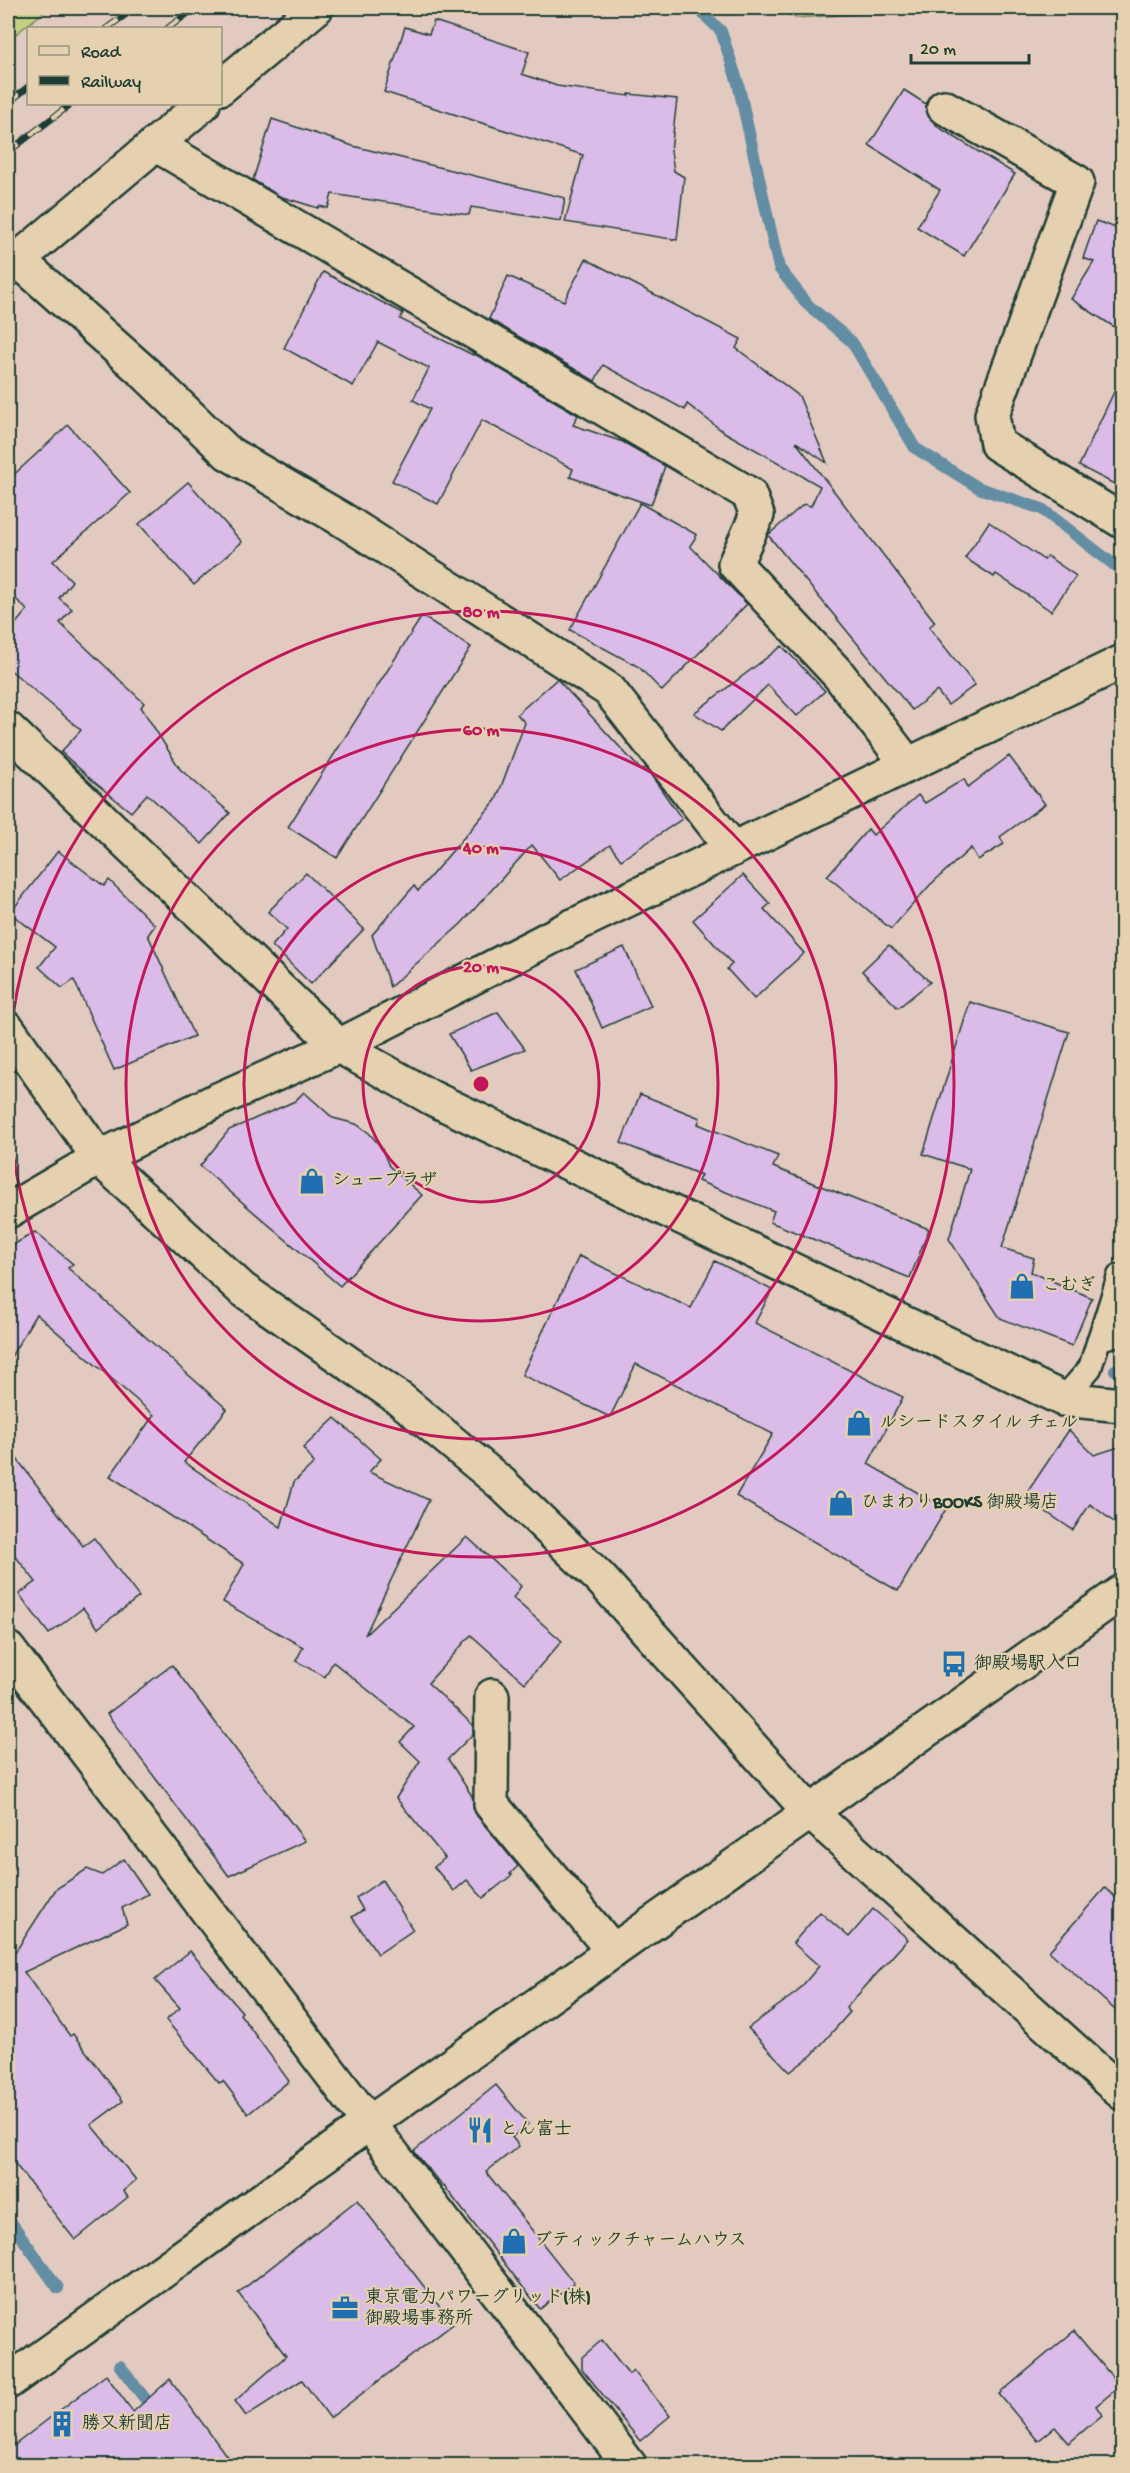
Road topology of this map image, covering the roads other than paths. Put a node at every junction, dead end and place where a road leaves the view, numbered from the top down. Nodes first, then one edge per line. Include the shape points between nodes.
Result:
1 (316, 8) edge
2 (222, 86) edge
3 (202, 105) edge
4 (944, 107) dead end
5 (155, 144) junction
6 (13, 264) edge
7 (1122, 522) edge
8 (1122, 663) edge
9 (8, 729) edge
10 (908, 765) junction
11 (733, 849) junction
12 (8, 1029) edge
13 (339, 1046) junction
14 (99, 1158) junction
15 (8, 1211) edge
16 (1119, 1276) dead end
17 (1122, 1333) edge
18 (1099, 1339) junction
19 (1063, 1399) junction
20 (1122, 1405) edge
21 (1122, 1592) edge
22 (8, 1649) edge
23 (492, 1696) dead end
24 (809, 1812) junction
25 (613, 1951) junction
26 (1122, 2093) edge
27 (368, 2124) junction
28 (8, 2382) edge
29 (630, 2466) edge

1 - 2 street
3 - 5 street
4 - 7 street via 1077,182 992,416 997,444
5 - 6 street
5 - 10 street via 749,494 757,515 735,564 839,675
6 - 11 street via 146,374 228,453 343,520 609,690
8 - 10 street
9 - 13 street
10 - 11 street
11 - 13 street
12 - 14 street
13 - 14 street
13 - 19 street via 432,1098
14 - 15 street
14 - 24 street via 242,1288 400,1399 501,1483 600,1578
16 - 18 lane
17 - 18 lane
18 - 19 lane via 1089,1368
19 - 20 street
21 - 24 street
22 - 27 street
23 - 25 street via 491,1804
24 - 25 street
24 - 26 street
25 - 27 street
27 - 28 street
27 - 29 street

